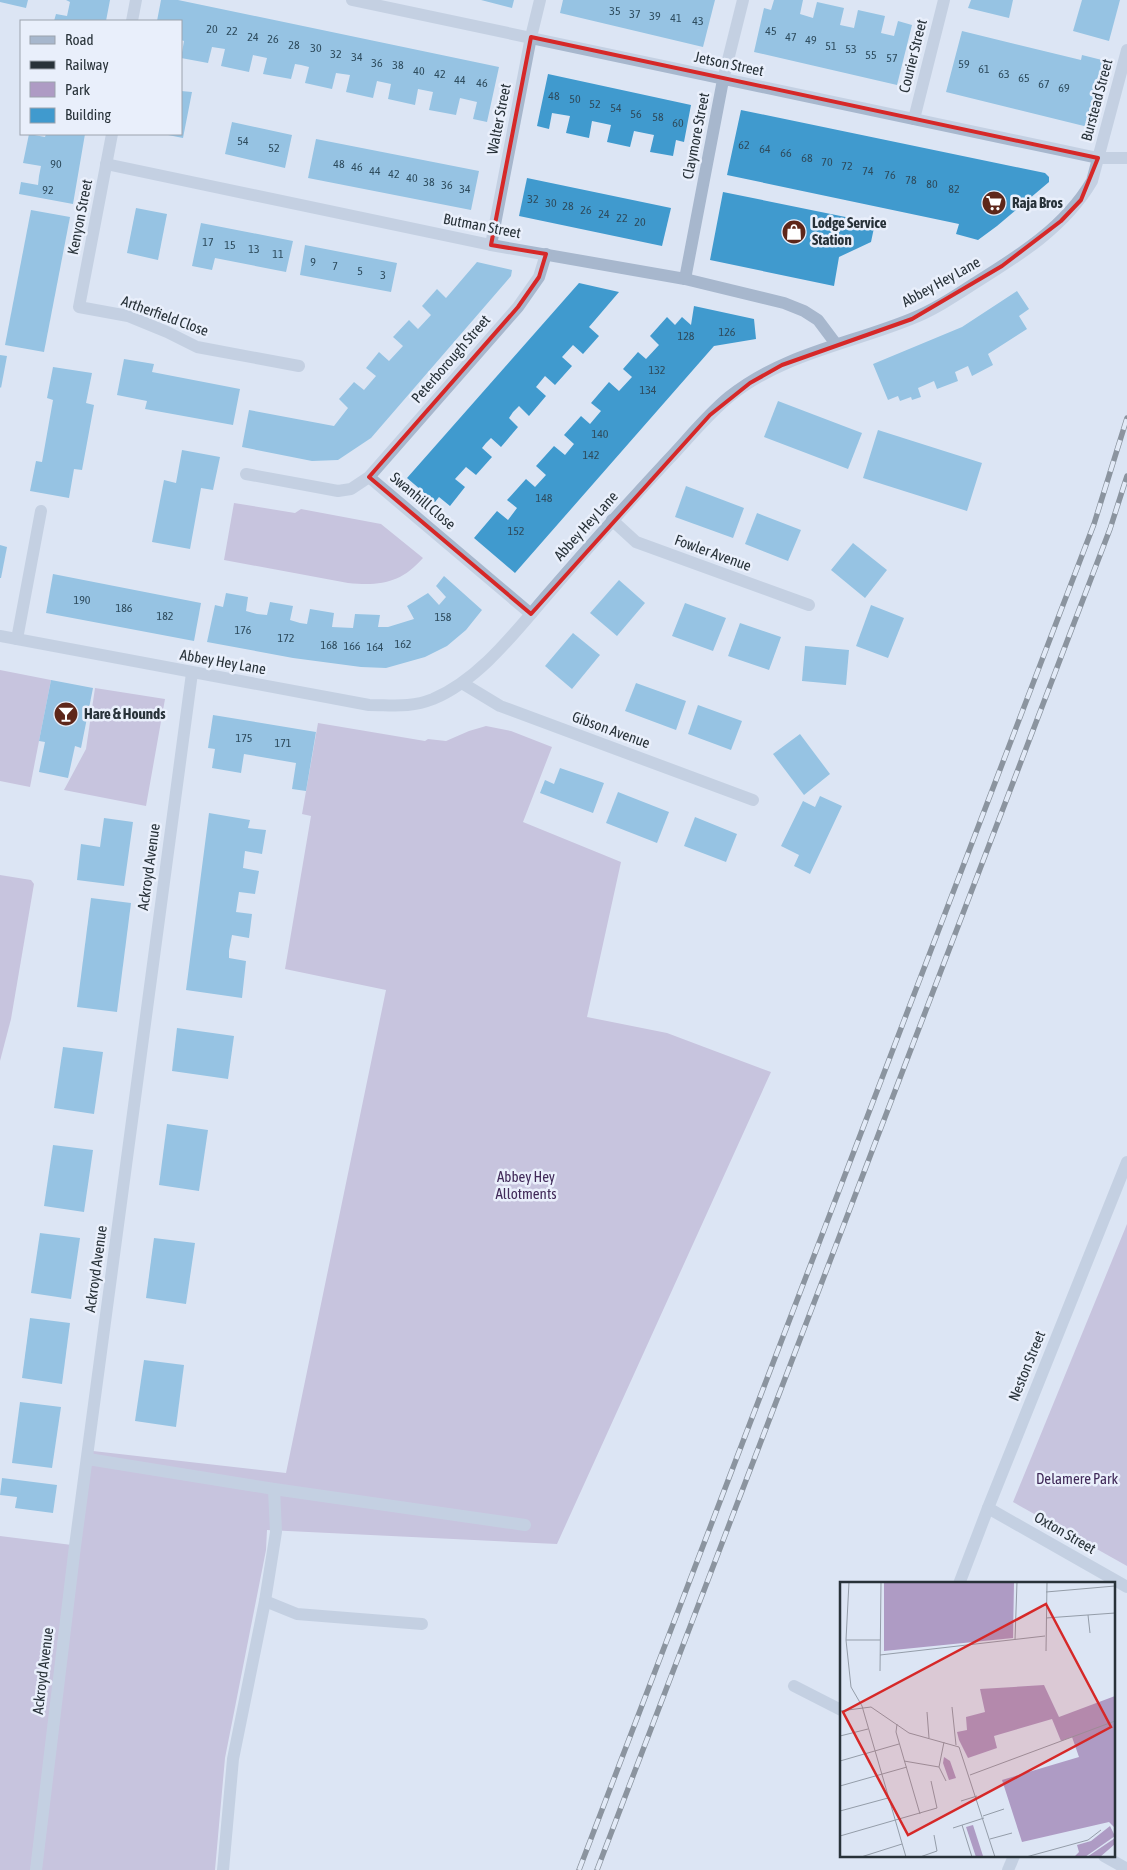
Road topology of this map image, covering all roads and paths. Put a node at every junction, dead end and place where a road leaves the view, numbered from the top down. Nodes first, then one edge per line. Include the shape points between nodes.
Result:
1 (136, 0) edge
2 (352, 0) edge
3 (540, 0) edge
4 (743, 0) edge
5 (944, 0) edge
6 (132, 20) edge
7 (532, 37) junction
8 (1127, 50) edge
9 (723, 80) junction
10 (914, 119) junction
11 (112, 135) edge
12 (1098, 158) junction
13 (1127, 158) edge
14 (106, 164) junction
15 (491, 245) junction
16 (546, 254) junction
17 (684, 279) junction
18 (79, 307) joint
19 (836, 344) junction
20 (299, 366) dead end
21 (246, 474) dead end
22 (369, 477) junction
23 (41, 512) dead end
24 (612, 520) junction
25 (809, 605) dead end
26 (531, 614) junction
27 (0, 636) edge
28 (18, 639) junction
29 (192, 672) junction
30 (462, 683) junction
31 (753, 800) dead end
32 (1127, 1162) edge
33 (88, 1459) junction
34 (274, 1488) junction
35 (988, 1508) junction
36 (525, 1525) dead end
37 (960, 1582) edge
38 (1127, 1587) edge
39 (265, 1601) junction
40 (422, 1624) dead end
41 (794, 1686) dead end
42 (840, 1709) edge
43 (1013, 1858) edge
44 (1108, 1858) edge
45 (1127, 1869) edge
46 (36, 1870) edge
47 (223, 1870) edge
48 (1008, 1870) edge

1 - 6 street
2 - 7 street, Jetson Street
3 - 7 street, Walter Street
4 - 9 street, Claymore Street
5 - 10 street, Courier Street
7 - 9 street, Jetson Street
7 - 15 street, Walter Street
8 - 12 street, Burstead Street
9 - 10 street, Jetson Street
9 - 17 street, Claymore Street
10 - 12 street, Jetson Street
11 - 14 street, Kenyon Street
12 - 13 street
12 - 19 street, Abbey Hey Lane via 1092,181 1081,200 1061,221 1002,266 912,319
14 - 15 street, Butman Street
14 - 18 street, Kenyon Street
15 - 16 street, Butman Street
16 - 17 street, Butman Street
16 - 22 street, Peterborough Street via 539,277 518,307
17 - 19 street, Butman Street via 784,303 804,311 818,320
18 - 20 street, Artherfield Close via 128,316 197,346
19 - 24 street, Abbey Hey Lane via 782,365 729,397
21 - 22 street, Swanhill Close via 338,491 351,489
22 - 26 street, Swanhill Close
23 - 28 street
24 - 25 street, Fowler Avenue via 636,542
24 - 26 street, Abbey Hey Lane
26 - 30 street, Abbey Hey Lane
27 - 28 street, Abbey Hey Lane
28 - 29 street, Abbey Hey Lane
29 - 30 street, Abbey Hey Lane via 369,705 411,706
29 - 33 street, Ackroyd Avenue
30 - 31 street, Gibson Avenue via 500,706
32 - 35 street, Neston Street
33 - 34 street
33 - 46 street, Ackroyd Avenue
34 - 36 street
34 - 39 street via 276,1532
35 - 37 street, Neston Street
35 - 38 street, Oxton Street
39 - 40 street via 297,1614
39 - 47 street via 233,1759
41 - 42 street
43 - 48 street
44 - 45 street

